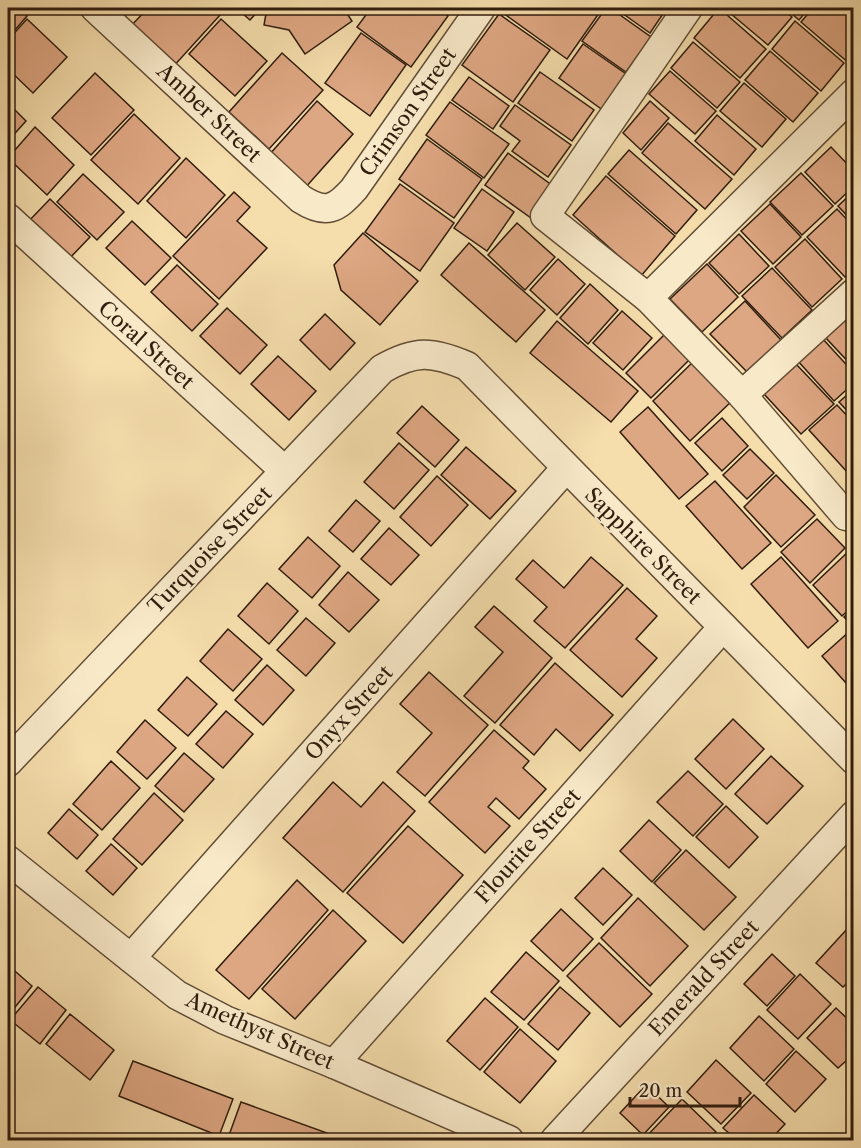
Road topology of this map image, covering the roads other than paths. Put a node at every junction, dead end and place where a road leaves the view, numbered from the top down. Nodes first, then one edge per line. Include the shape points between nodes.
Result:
1 (95, 8) edge
2 (481, 8) edge
3 (688, 8) edge
4 (854, 93) edge
5 (328, 209) joint
6 (8, 218) edge
7 (854, 293) edge
8 (648, 298) junction
9 (422, 353) joint
10 (742, 395) junction
11 (566, 468) junction
12 (285, 471) junction
13 (851, 516) edge
14 (723, 627) junction
15 (854, 760) edge
16 (8, 762) edge
17 (854, 815) edge
18 (8, 860) edge
19 (131, 958) junction
20 (334, 1064) junction
21 (509, 1140) edge
22 (555, 1140) edge

1 - 5 street, Amber Street via 301,199 315,208
2 - 5 street, Crimson Street via 354,189
3 - 8 street via 545,216
4 - 8 street
6 - 12 street, Coral Street
7 - 10 street
8 - 10 street
9 - 11 street, Sapphire Street via 444,356 467,366
9 - 12 street, Turquoise Street via 400,358 382,369
10 - 13 street
11 - 14 street, Sapphire Street
11 - 19 street, Onyx Street
12 - 16 street, Turquoise Street
14 - 15 street, Sapphire Street
14 - 20 street, Flourite Street
17 - 22 street, Emerald Street
18 - 19 street, Amethyst Street
19 - 20 street, Amethyst Street via 177,995 225,1020
20 - 21 street, Amethyst Street

